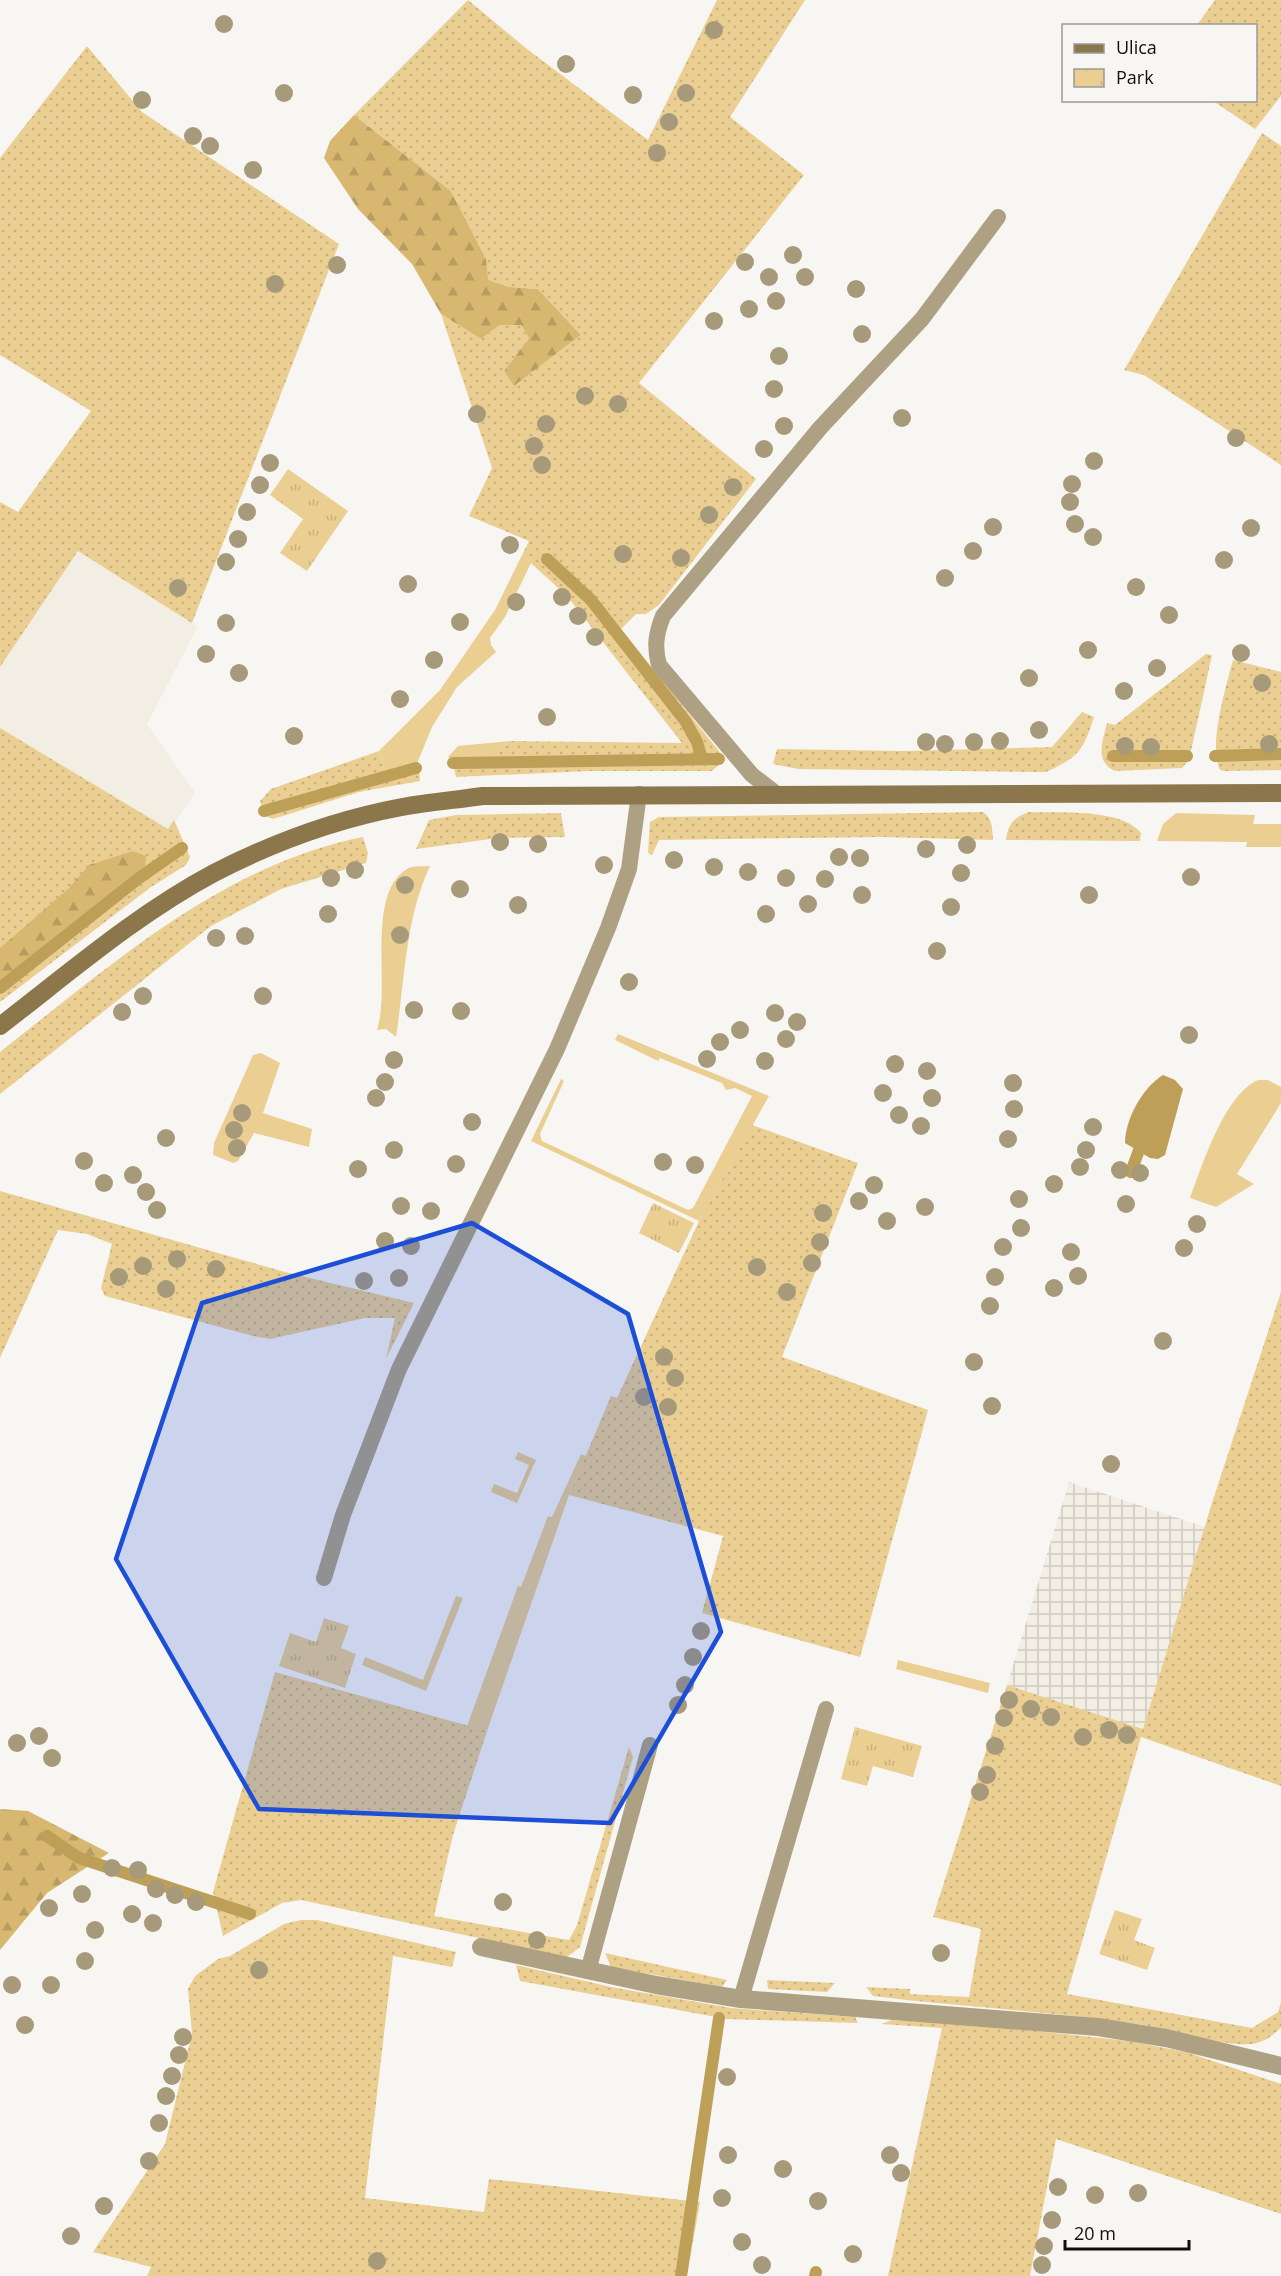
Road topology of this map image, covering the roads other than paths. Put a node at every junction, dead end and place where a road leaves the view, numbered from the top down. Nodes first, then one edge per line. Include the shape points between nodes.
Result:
1 (998, 216) dead end
2 (639, 794) junction
3 (777, 794) junction
4 (1281, 794) edge
5 (0, 1026) edge
6 (324, 1578) dead end
7 (826, 1709) dead end
8 (650, 1745) dead end
9 (481, 1947) dead end
10 (588, 1971) junction
11 (741, 2000) junction
12 (1281, 2066) edge

1 - 3 lane via 922,319 820,428 663,616 656,634 659,665 752,775
2 - 3 street
2 - 5 street via 483,796 404,807 280,844 213,874 172,899
2 - 6 lane via 629,869 608,928 557,1049 399,1369 343,1515
3 - 4 street
7 - 11 lane
8 - 10 lane
9 - 10 street
10 - 11 street
11 - 12 street via 1098,2027 1166,2038

